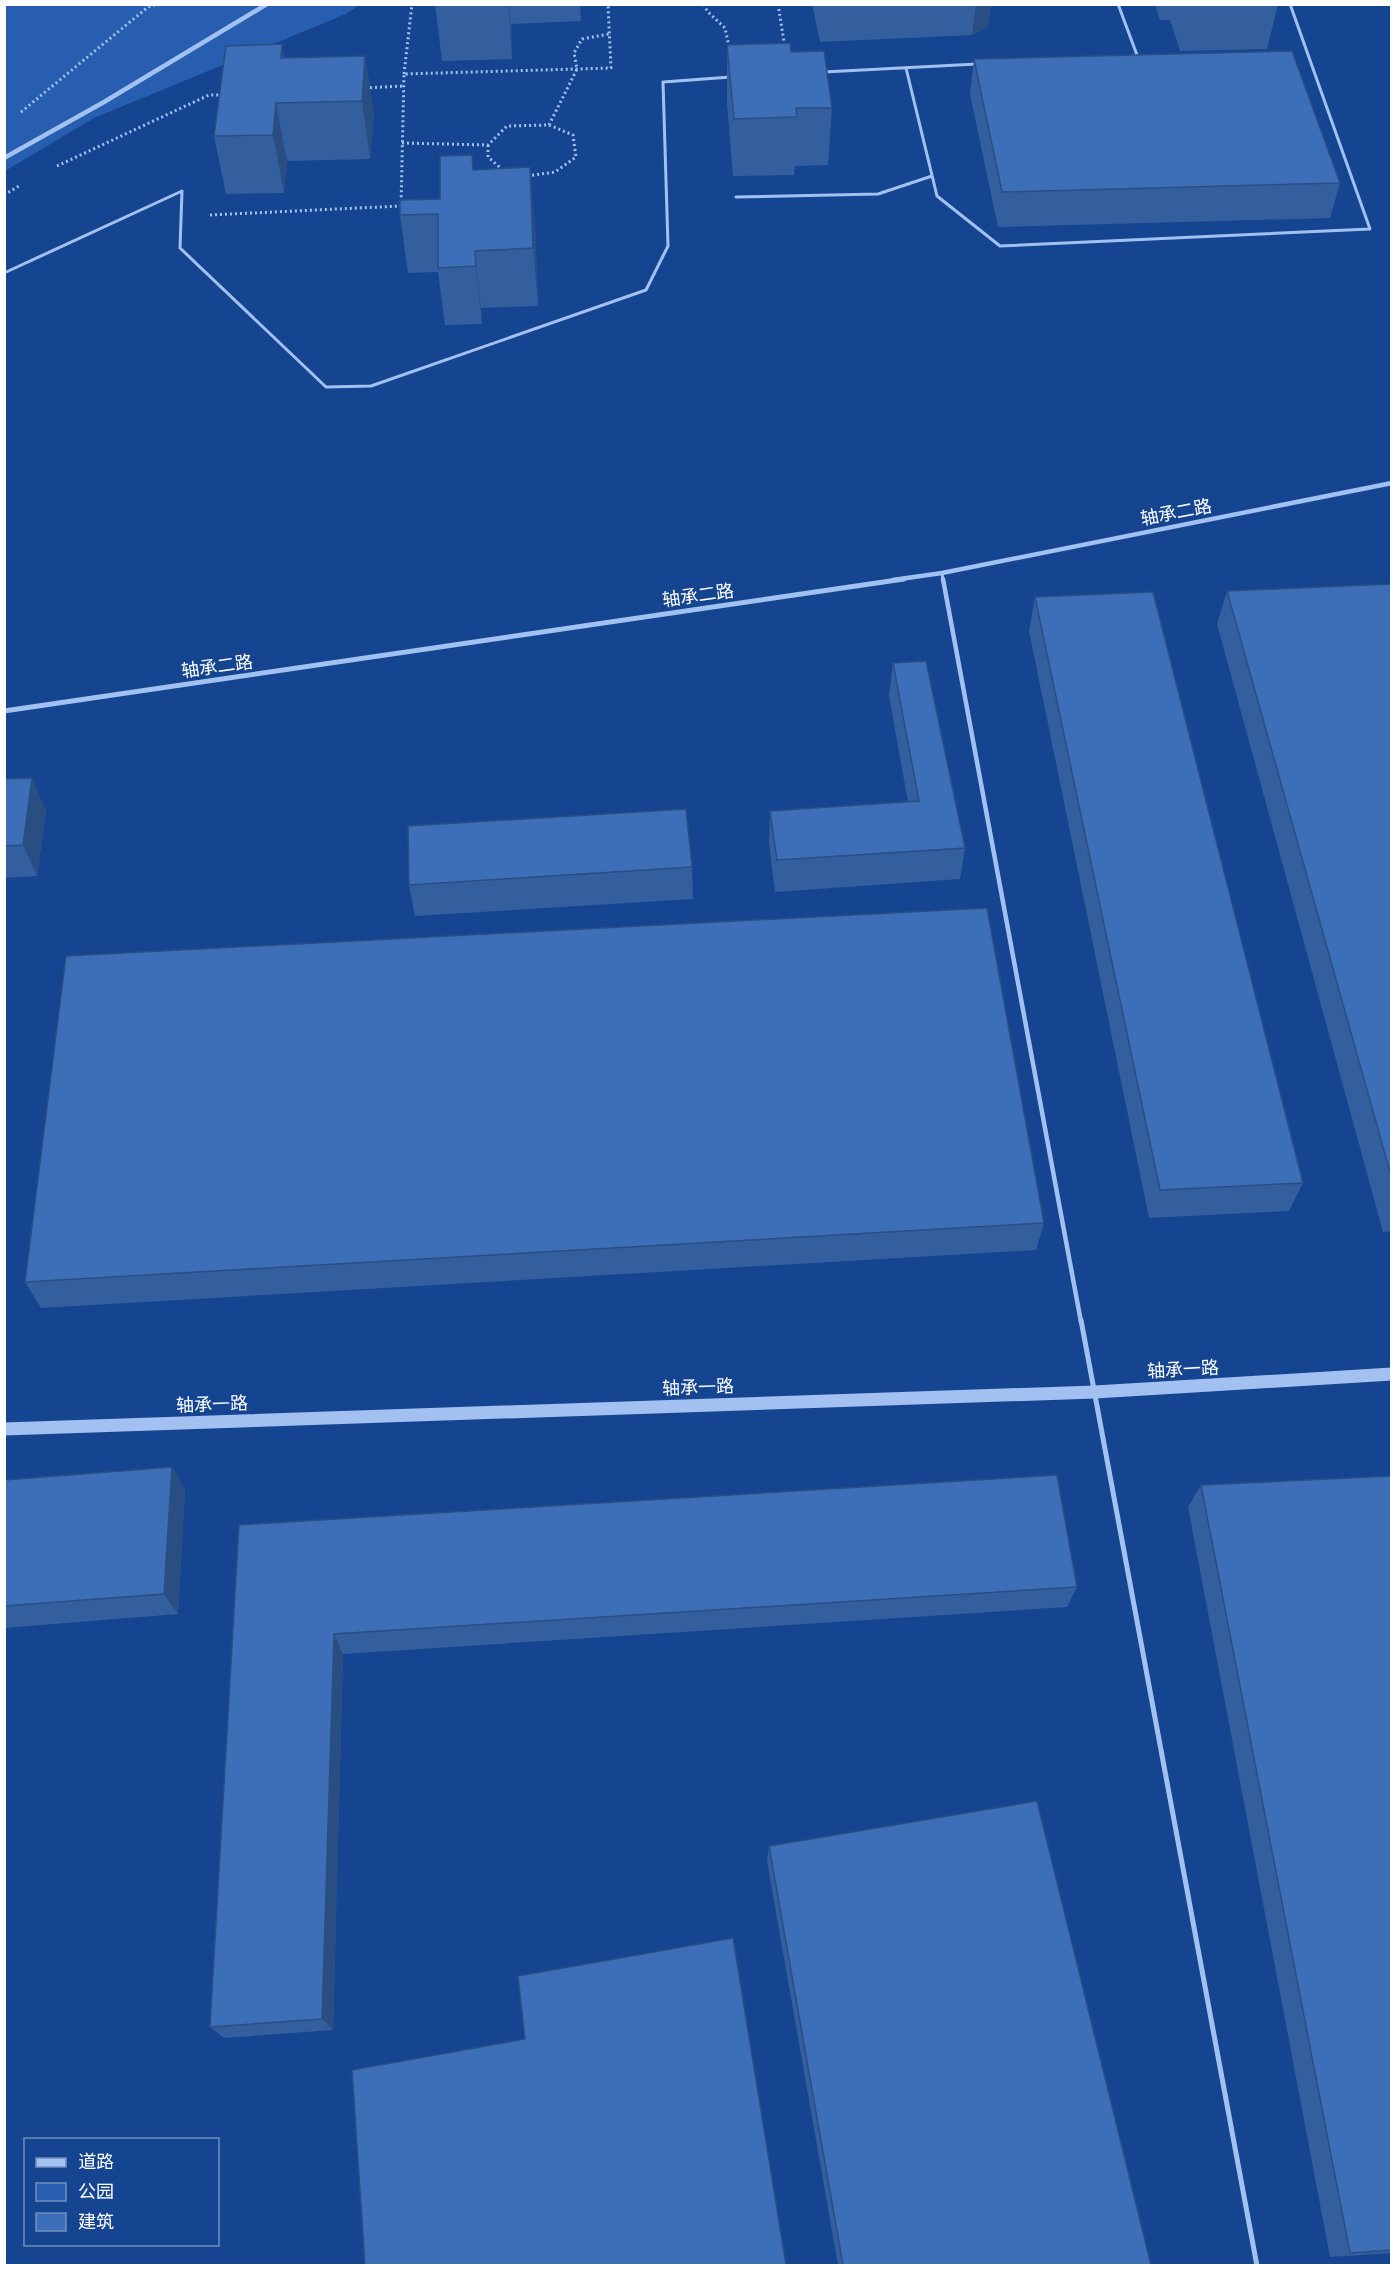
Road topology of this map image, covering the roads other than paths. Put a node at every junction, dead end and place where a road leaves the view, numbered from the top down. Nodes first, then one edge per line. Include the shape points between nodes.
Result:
1 (267, 4) edge
2 (1118, 4) edge
3 (1290, 4) edge
4 (1125, 56) edge
5 (987, 63) edge
6 (906, 68) junction
7 (789, 74) edge
8 (743, 77) edge
9 (4, 158) edge
10 (932, 177) junction
11 (736, 197) dead end
12 (4, 273) edge
13 (1392, 483) edge
14 (942, 573) junction
15 (4, 711) edge
16 (1392, 1374) edge
17 (1095, 1392) junction
18 (4, 1429) edge
19 (1257, 2265) edge

1 - 9 street
2 - 4 lane via 1137,55
3 - 10 lane via 1370,229 1000,246 937,196
5 - 6 lane
6 - 7 lane
6 - 10 lane
8 - 12 lane via 663,82 668,246 646,290 371,386 326,387 180,248 182,191
10 - 11 lane via 878,194
13 - 14 street, 轴承二路
14 - 15 street, 轴承二路
14 - 17 lane
16 - 17 street, 轴承一路
17 - 18 street, 轴承一路
17 - 19 lane

